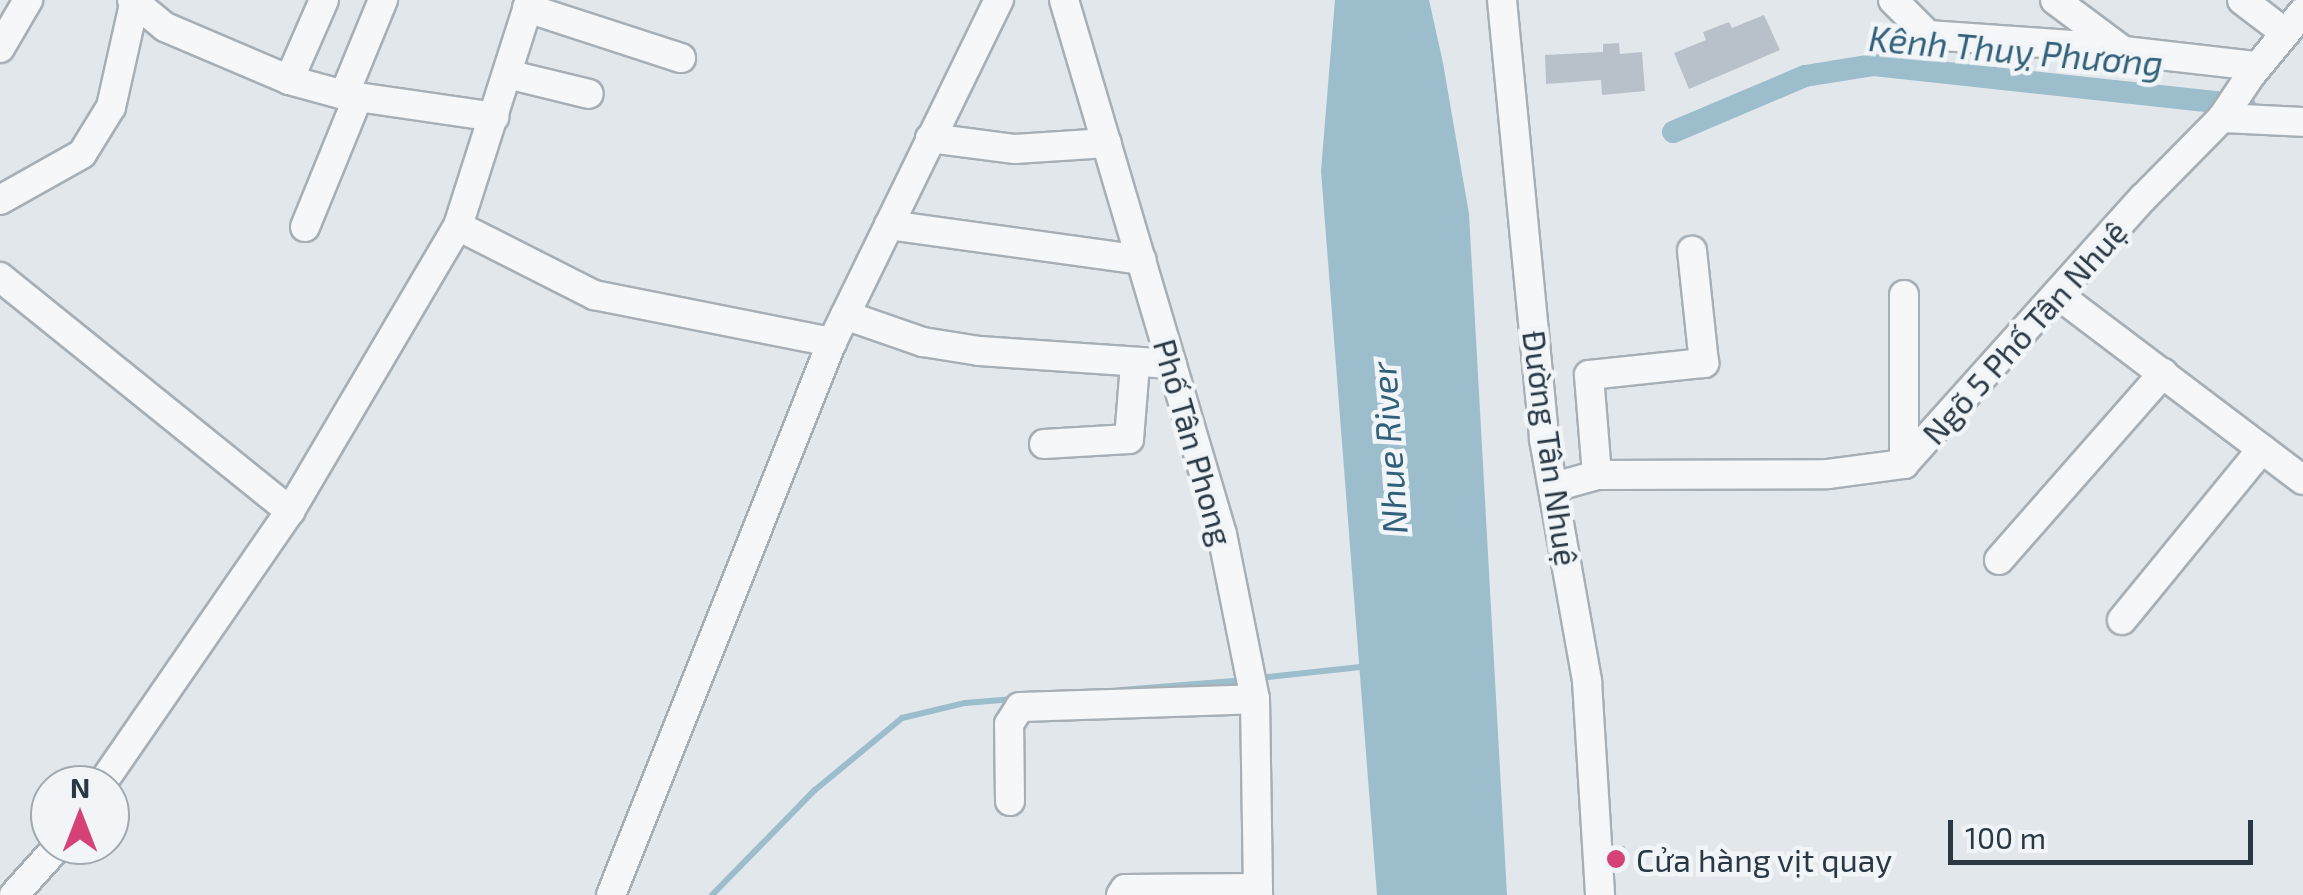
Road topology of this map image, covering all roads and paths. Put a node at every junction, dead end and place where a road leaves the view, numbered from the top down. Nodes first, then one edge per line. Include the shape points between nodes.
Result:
1 (28, 0) edge
2 (134, 0) edge
3 (324, 0) edge
4 (383, 0) edge
5 (999, 0) edge
6 (1064, 0) edge
7 (1502, 0) edge
8 (2056, 0) edge
9 (2242, 0) edge
10 (1898, 3) edge
11 (528, 4) edge
12 (2294, 22) edge
13 (0, 48) edge
14 (2126, 52) junction
15 (681, 58) dead end
16 (2254, 71) junction
17 (507, 74) junction
18 (289, 80) junction
19 (589, 94) dead end
20 (351, 96) junction
21 (494, 116) junction
22 (2222, 118) junction
23 (2303, 122) edge
24 (930, 138) junction
25 (1107, 143) junction
26 (0, 200) edge
27 (888, 225) junction
28 (458, 226) junction
29 (305, 227) dead end
30 (1692, 250) dead end
31 (1142, 260) junction
32 (0, 277) edge
33 (2058, 294) junction
34 (1904, 295) dead end
35 (845, 316) junction
36 (832, 342) junction
37 (1172, 364) junction
38 (1135, 365) junction
39 (2163, 373) junction
40 (1044, 444) dead end
41 (2262, 450) junction
42 (1904, 464) junction
43 (1596, 475) junction
44 (2303, 480) edge
45 (1554, 488) junction
46 (290, 511) junction
47 (1999, 560) dead end
48 (2122, 620) dead end
49 (1255, 699) junction
50 (115, 765) edge
51 (1010, 801) dead end
52 (42, 865) edge
53 (1258, 892) edge
54 (14, 895) edge
55 (611, 895) edge
56 (1122, 895) edge
57 (1600, 895) edge

1 - 13 street
2 - 18 street via 164,27
2 - 26 street via 111,107 82,154
3 - 18 street
4 - 20 street
5 - 24 street
6 - 25 street, Phố Tân Phong
7 - 45 street, Đường Tân Nhuệ
8 - 14 street
9 - 12 street
10 - 14 street via 1928,36
11 - 15 street
11 - 17 street
12 - 16 street, Ngõ 5 Phố Tân Nhuệ
14 - 16 street
16 - 22 street, Ngõ 5 Phố Tân Nhuệ
17 - 19 street
17 - 21 street
18 - 20 street
20 - 21 street
20 - 29 street
21 - 28 street
22 - 23 street
22 - 33 street, Ngõ 5 Phố Tân Nhuệ
24 - 25 street via 1015,149
24 - 27 street
25 - 31 street, Phố Tân Phong
27 - 31 street
27 - 35 street
28 - 36 street via 594,295
28 - 46 street
30 - 43 street via 1704,363 1589,375
31 - 37 street, Phố Tân Phong
32 - 46 street
33 - 39 street
33 - 42 street, Ngõ 5 Phố Tân Nhuệ
34 - 42 street
35 - 36 street
35 - 38 street via 923,342
36 - 55 street
37 - 38 street
37 - 49 street, Phố Tân Phong via 1222,534
38 - 40 street via 1129,439
39 - 41 street
39 - 47 street
41 - 44 street
41 - 48 street
42 - 43 street, Ngõ 5 Phố Tân Nhuệ via 1828,474
43 - 45 street, Ngõ 5 Phố Tân Nhuệ
45 - 57 street, Đường Tân Nhuệ via 1587,681
46 - 50 street
49 - 51 street via 1020,707 1009,724
49 - 53 street, Phố Tân Phong
52 - 54 street
53 - 56 street via 1124,889

